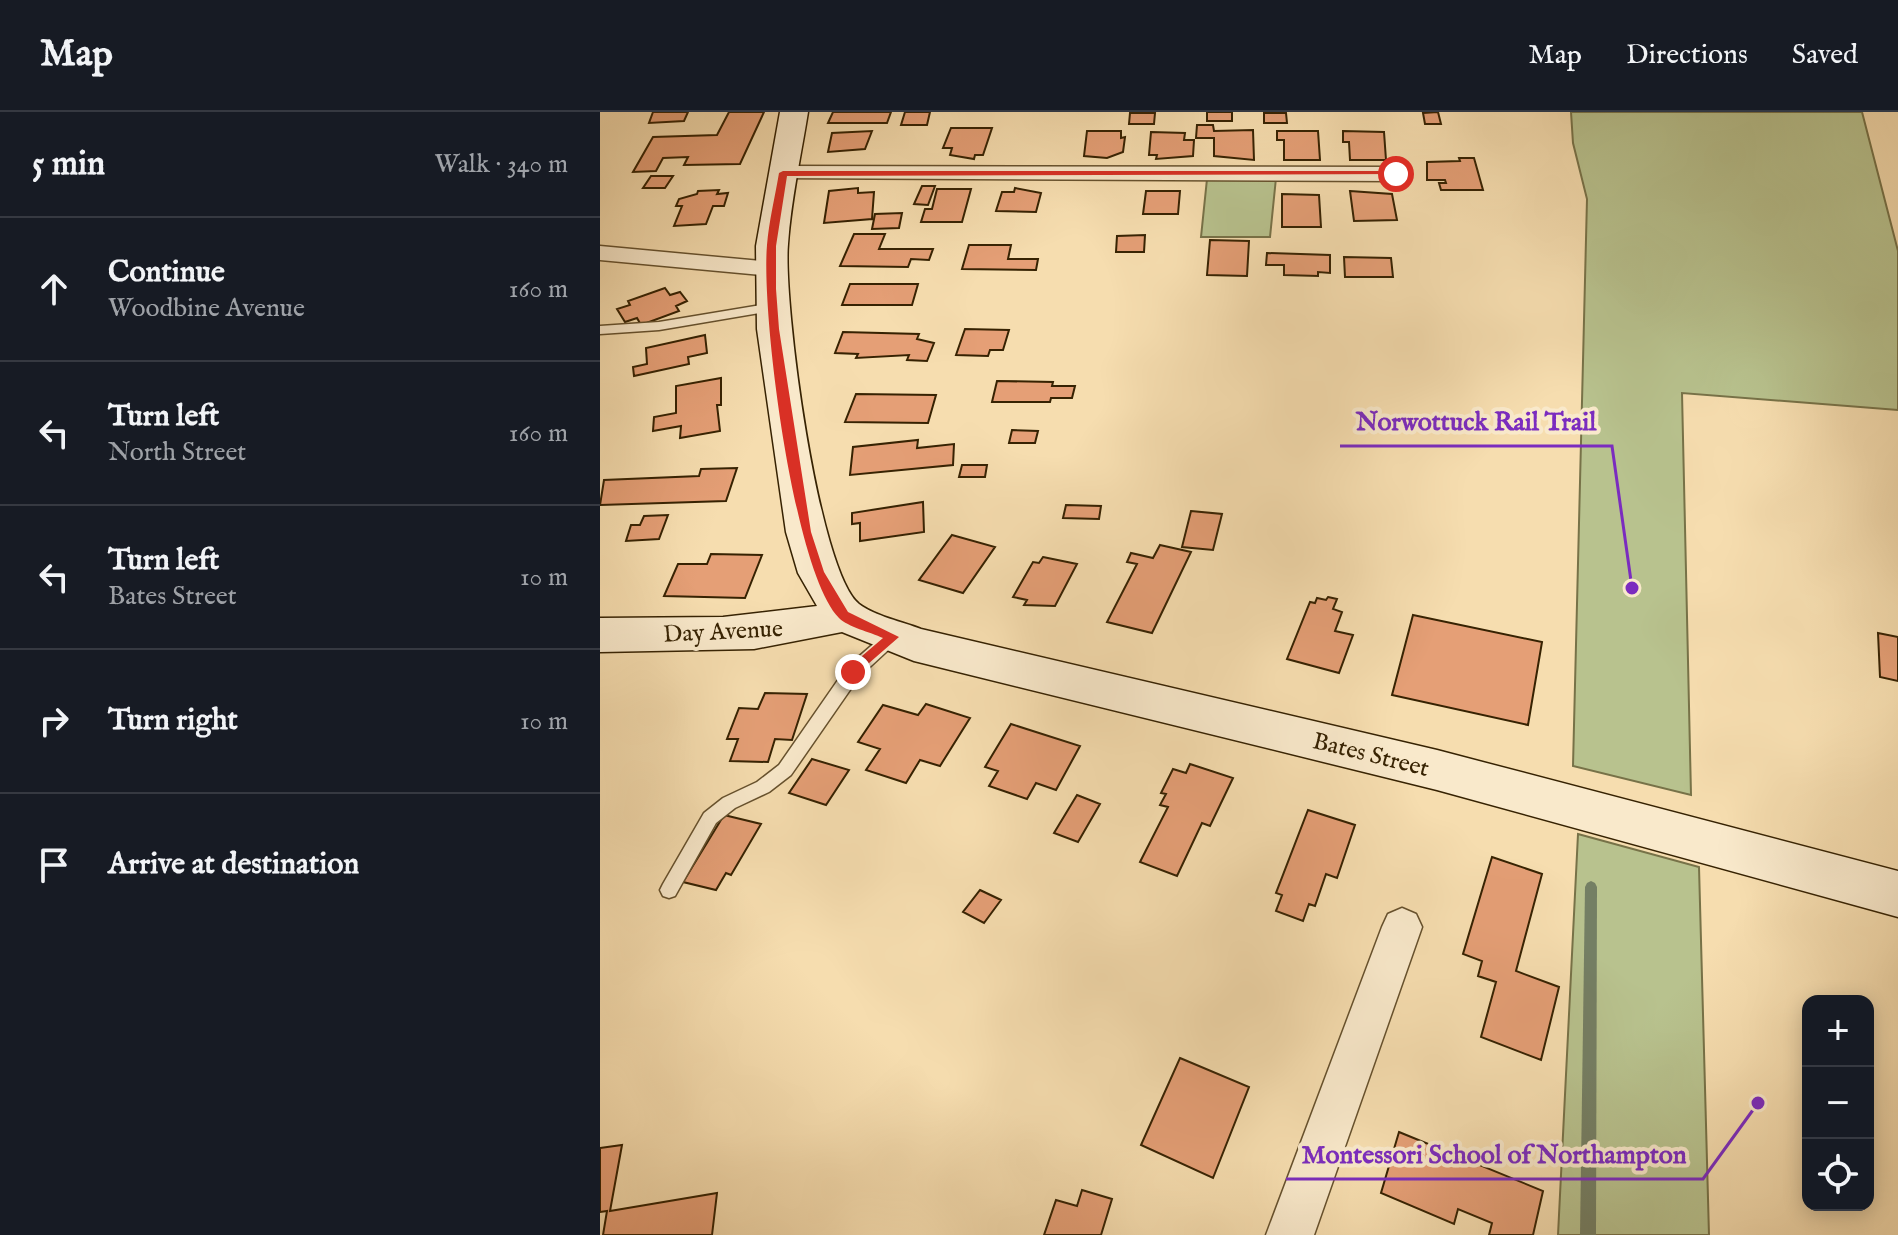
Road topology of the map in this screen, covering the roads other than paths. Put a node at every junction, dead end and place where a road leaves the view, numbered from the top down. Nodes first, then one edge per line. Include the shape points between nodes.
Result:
1 (794, 112) edge
2 (783, 173) junction
3 (1396, 174) dead end
4 (600, 253) edge
5 (771, 269) junction
6 (773, 307) junction
7 (600, 330) edge
8 (844, 615) junction
9 (600, 635) edge
10 (892, 637) junction
11 (669, 890) dead end
12 (1898, 894) edge
13 (1402, 927) dead end
14 (1290, 1235) edge

1 - 2 street
2 - 3 street
2 - 5 street
4 - 5 street
5 - 6 street
6 - 7 lane
6 - 8 street via 806,532 818,573
8 - 9 street, Day Avenue via 768,632
8 - 10 street, Bates Street
10 - 11 lane via 853,672 785,770 710,818
10 - 12 street, Bates Street via 1437,770
13 - 14 street

